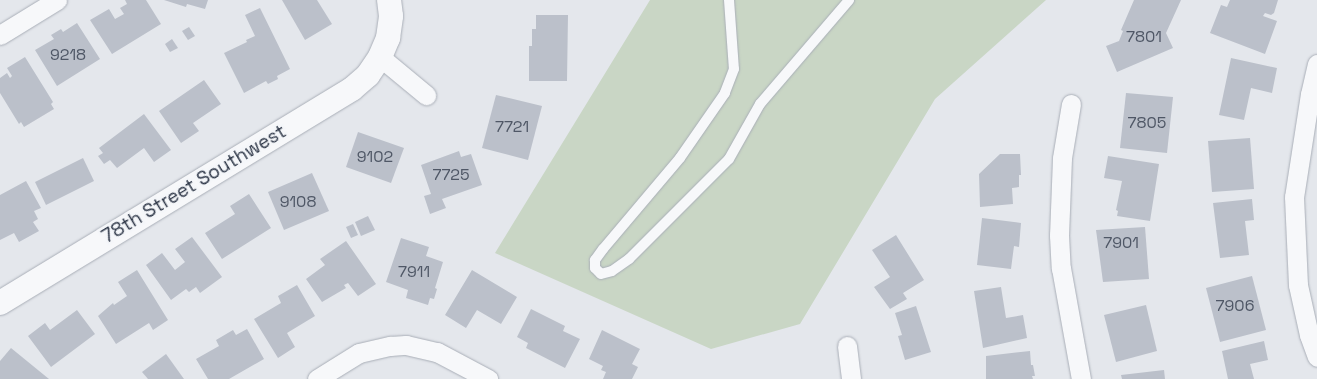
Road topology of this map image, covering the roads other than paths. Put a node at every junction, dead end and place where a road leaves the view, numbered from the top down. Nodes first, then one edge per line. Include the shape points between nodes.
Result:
1 (57, 0) edge
2 (389, 0) edge
3 (729, 0) edge
4 (848, 0) edge
5 (0, 35) edge
6 (380, 57) junction
7 (1317, 64) edge
8 (426, 94) dead end
9 (1071, 104) dead end
10 (0, 303) edge
11 (847, 346) dead end
12 (1317, 356) edge
13 (317, 379) edge
14 (488, 379) edge
15 (851, 379) edge
16 (1080, 379) edge

1 - 5 street
2 - 6 street, 78th Street Southwest via 388,38
3 - 4 lane via 734,69 725,93 680,158 603,249 595,268 601,274 612,271 629,259 729,159 760,104
6 - 8 street
6 - 10 street, 78th Street Southwest via 368,75 352,89
7 - 12 street via 1294,206 1298,285
9 - 16 street via 1062,158 1058,235
11 - 15 street
13 - 14 street via 359,353 406,345 437,352

